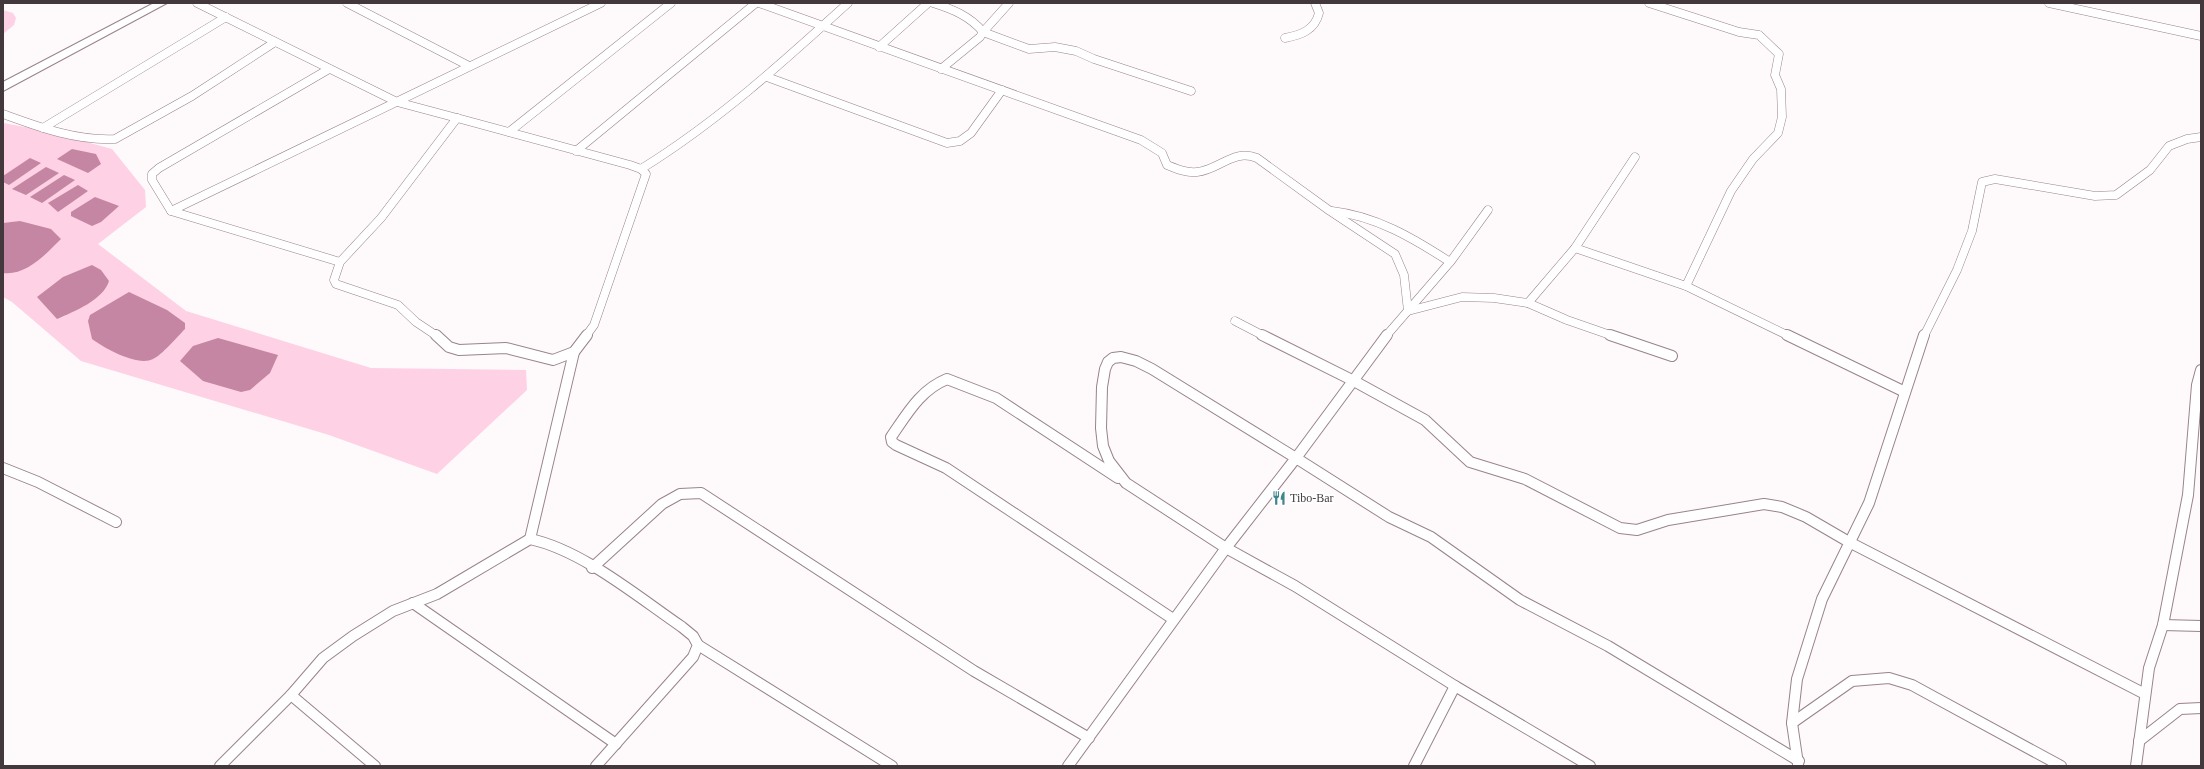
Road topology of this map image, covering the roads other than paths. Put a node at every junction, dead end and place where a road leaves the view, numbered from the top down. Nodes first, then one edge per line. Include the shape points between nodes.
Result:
1 (150, 3) edge
2 (162, 3) edge
3 (197, 3) edge
4 (347, 3) edge
5 (601, 3) edge
6 (670, 3) edge
7 (758, 3) edge
8 (848, 3) edge
9 (928, 3) edge
10 (932, 3) edge
11 (1009, 3) edge
12 (1315, 3) edge
13 (1648, 3) edge
14 (2049, 3) edge
15 (226, 17) junction
16 (822, 26) junction
17 (983, 32) junction
18 (2201, 36) edge
19 (1285, 38) dead end
20 (275, 42) junction
21 (878, 47) junction
22 (469, 66) junction
23 (329, 68) junction
24 (941, 70) junction
25 (768, 77) junction
26 (3, 79) edge
27 (3, 87) edge
28 (1002, 90) junction
29 (1191, 91) dead end
30 (397, 102) junction
31 (3, 114) edge
32 (457, 118) junction
33 (43, 128) junction
34 (509, 132) junction
35 (2201, 137) edge
36 (576, 151) junction
37 (1635, 157) dead end
38 (641, 169) junction
39 (1488, 210) dead end
40 (171, 211) junction
41 (1330, 211) junction
42 (1576, 248) junction
43 (340, 262) junction
44 (1450, 262) junction
45 (1686, 286) junction
46 (1528, 302) junction
47 (1408, 311) junction
48 (1235, 321) dead end
49 (574, 352) junction
50 (1672, 356) dead end
51 (2201, 370) edge
52 (1354, 381) junction
53 (1905, 392) junction
54 (1297, 458) junction
55 (3, 468) edge
56 (1126, 483) junction
57 (116, 522) dead end
58 (530, 539) junction
59 (1849, 542) junction
60 (1226, 548) junction
61 (592, 568) junction
62 (413, 603) junction
63 (1173, 619) junction
64 (2163, 625) junction
65 (2201, 626) edge
66 (698, 645) junction
67 (1455, 686) junction
68 (2144, 694) junction
69 (292, 695) junction
70 (2201, 708) edge
71 (1792, 723) junction
72 (1089, 738) junction
73 (2139, 741) junction
74 (616, 744) junction
75 (1798, 764) edge
76 (220, 766) edge
77 (375, 766) edge
78 (596, 766) edge
79 (892, 766) edge
80 (1068, 766) edge
81 (1414, 766) edge
82 (1590, 766) edge
83 (2061, 766) edge
84 (2136, 766) edge

1 - 26 main road
2 - 27 main road
3 - 15 street
4 - 22 street
5 - 22 street via 535,37
6 - 34 street
7 - 16 street
7 - 36 street
8 - 16 street
9 - 21 street
10 - 17 street via 951,8
11 - 17 street
12 - 19 street via 1320,10 1320,16 1308,30 1298,36
13 - 45 street via 1739,32 1754,33 1779,54 1775,75 1780,89 1782,116 1778,133 1753,159 1731,191
14 - 18 street
15 - 20 street
15 - 33 street
16 - 21 street
16 - 25 street
17 - 24 street
17 - 29 street via 1029,49 1055,47 1076,51
20 - 23 street
20 - 33 street via 192,96 115,139 101,141
21 - 24 street
22 - 30 street
23 - 30 street
23 - 40 street via 152,174 152,180
24 - 28 street
25 - 28 street via 839,105 947,142 968,136
25 - 38 street via 680,145
28 - 41 street via 1155,147 1162,153 1167,165 1177,170 1199,172 1235,156 1254,156
30 - 32 street
30 - 40 street
31 - 33 street
32 - 34 street
32 - 43 street via 381,218
34 - 36 street
35 - 53 street via 2169,146 2150,170 2116,196 2095,196 1996,179 1982,182 1972,232 1925,332
36 - 38 street
37 - 42 street
38 - 49 street via 646,174 642,190 594,325
39 - 44 street
40 - 43 street
41 - 44 street via 1364,216 1423,245
41 - 47 street via 1395,254 1404,275
42 - 45 street
42 - 46 street
43 - 49 street via 334,280 336,284 398,305 449,347 459,350 506,348 553,360
44 - 47 street
45 - 53 street
46 - 47 street via 1462,297
46 - 50 street via 1567,320
47 - 52 street
48 - 52 street
49 - 58 street
51 - 64 street via 2197,385 2188,495
52 - 54 street
52 - 59 street via 1425,420 1470,462 1525,479 1620,528 1637,530 1668,520 1764,504 1782,507 1806,517
53 - 59 street via 1875,488
54 - 56 street via 1150,368 1115,357 1108,361 1103,380 1103,446 1114,470
54 - 60 street via 1267,500
54 - 75 street via 1389,517 1431,537 1520,600 1608,646
55 - 57 street via 38,482
56 - 60 street
56 - 63 street via 996,398 947,379 926,392 891,437 896,445 946,468
58 - 61 street via 540,539
58 - 62 street via 437,594
59 - 68 street
59 - 71 street via 1822,599 1798,679
60 - 63 street
60 - 67 street via 1295,586
61 - 66 street via 682,627 693,636
61 - 72 street via 662,504 680,494 701,493 974,671
62 - 69 street via 387,615 323,658
62 - 74 street
63 - 72 street
64 - 65 street
64 - 68 street via 2149,668
66 - 74 street via 693,657
66 - 79 street
67 - 81 street
67 - 82 street
68 - 73 street
69 - 76 street
69 - 77 street
70 - 73 street via 2180,709
71 - 75 street
71 - 83 street via 1852,681 1889,678 1912,685
72 - 80 street
73 - 84 street
74 - 78 street

